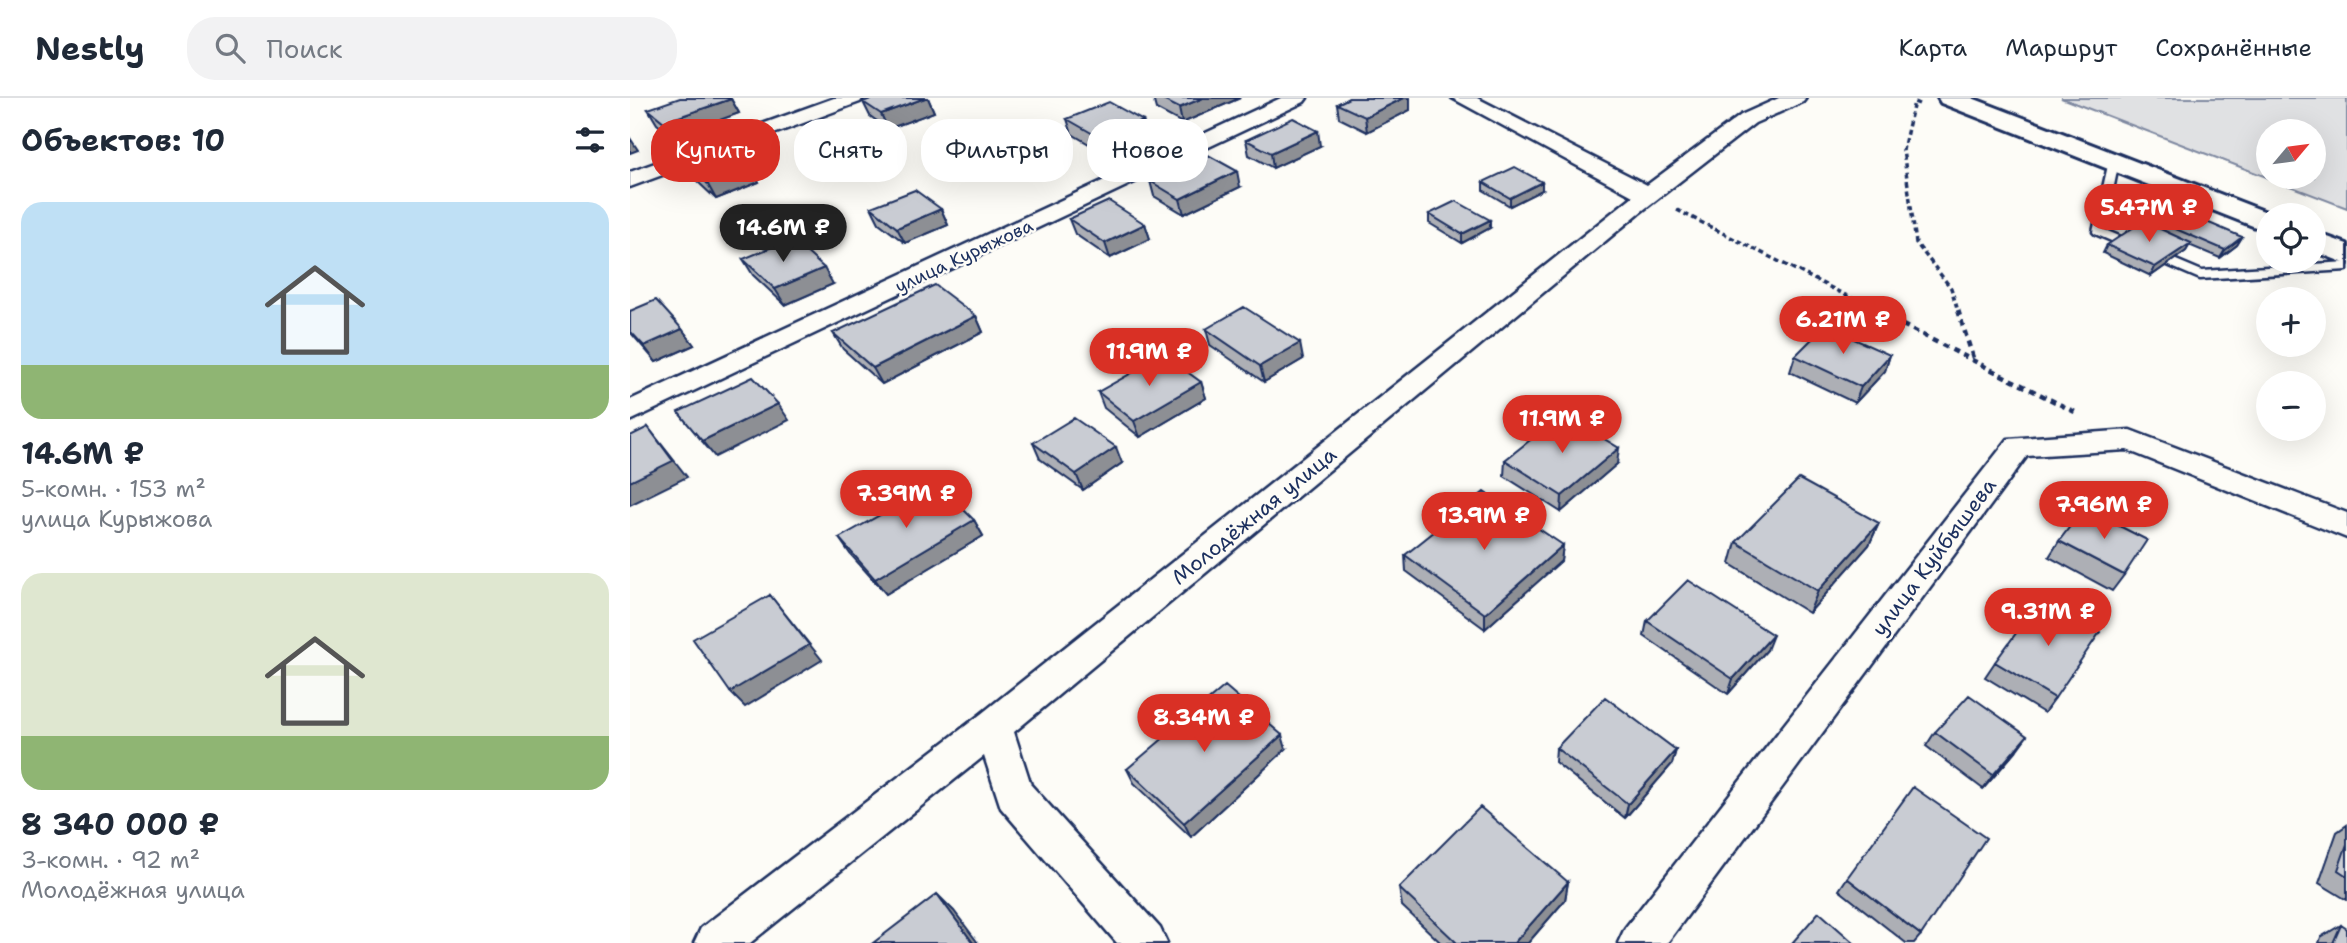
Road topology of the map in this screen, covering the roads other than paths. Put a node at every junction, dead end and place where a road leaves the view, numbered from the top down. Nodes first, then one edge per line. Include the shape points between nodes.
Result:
1 (853, 98) edge
2 (1297, 98) edge
3 (1462, 98) edge
4 (1796, 98) edge
5 (1939, 102) edge
6 (2114, 161) junction
7 (630, 180) edge
8 (1648, 195) junction
9 (2256, 218) edge
10 (2326, 247) edge
11 (2347, 255) edge
12 (2347, 266) edge
13 (630, 411) edge
14 (2347, 526) edge
15 (994, 726) junction
16 (716, 943) edge
17 (1145, 943) edge
18 (1640, 943) edge

1 - 7 street
2 - 13 street, улица Курыжова
3 - 8 street
4 - 8 street, Молодёжная улица via 1748,120
5 - 6 street
6 - 9 street
6 - 12 lane via 2099,232 2200,275
8 - 15 street, Молодёжная улица
10 - 11 street
14 - 18 street, улица Куйбышева via 2130,440 2018,446
15 - 16 street, Молодёжная улица
15 - 17 street via 1015,794

